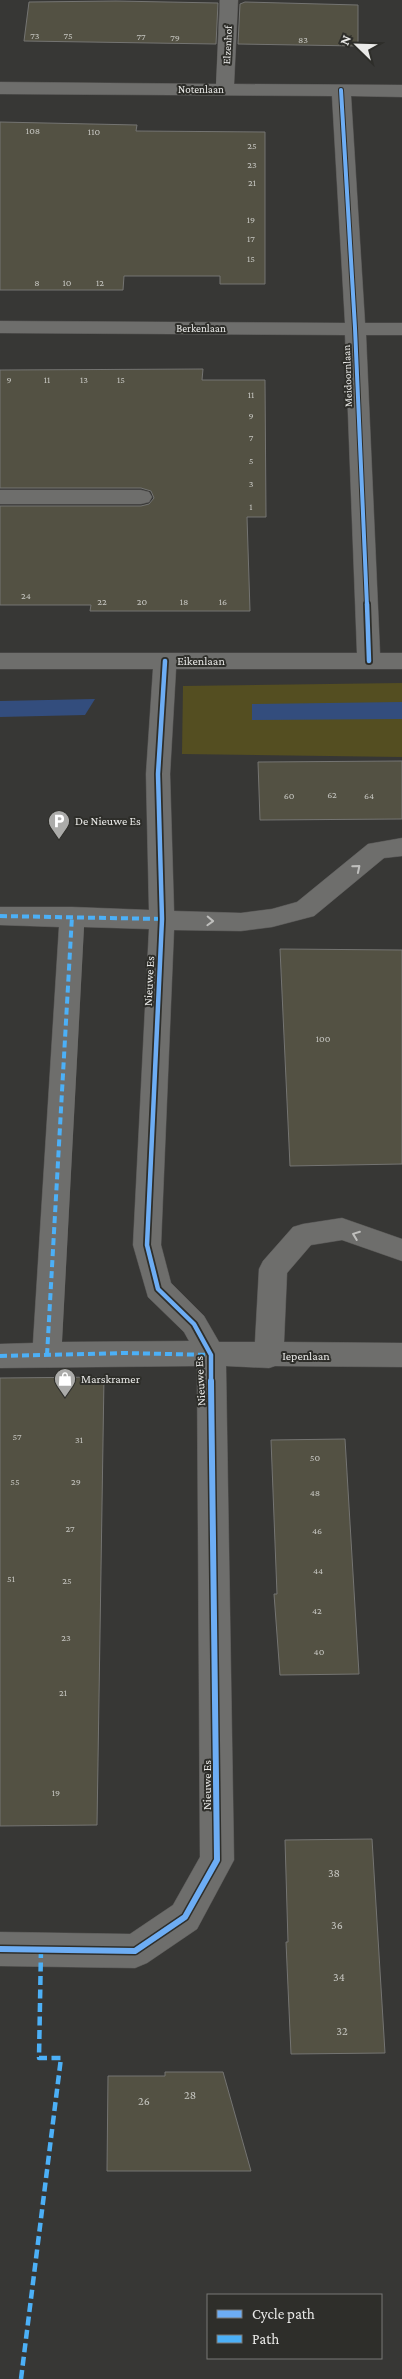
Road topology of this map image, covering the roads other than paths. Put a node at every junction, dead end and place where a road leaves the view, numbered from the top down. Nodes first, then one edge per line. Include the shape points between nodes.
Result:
1 (229, 0) edge
2 (0, 88) edge
3 (225, 89) junction
4 (341, 90) junction
5 (402, 91) edge
6 (0, 326) edge
7 (355, 328) junction
8 (402, 329) edge
9 (0, 497) edge
10 (141, 497) dead end
11 (0, 661) edge
12 (165, 661) junction
13 (369, 661) junction
14 (402, 661) edge
15 (402, 847) edge
16 (0, 916) edge
17 (72, 916) junction
18 (162, 919) junction
19 (402, 1250) edge
20 (48, 1355) junction
21 (211, 1355) junction
22 (402, 1355) edge
23 (0, 1356) edge
24 (269, 1356) junction
25 (0, 1949) edge

1 - 3 street, Elzenhof
2 - 3 street, Notenlaan
3 - 4 street, Notenlaan
4 - 5 street, Notenlaan
4 - 7 street, Meidoornlaan
6 - 7 street, Berkenlaan
7 - 8 street, Berkenlaan
7 - 13 street, Meidoornlaan
9 - 10 street
11 - 12 street, Eikenlaan
12 - 13 street, Eikenlaan
12 - 18 street, Nieuwe Es via 158,774
13 - 14 street, Eikenlaan
18 -> 15 street via 241,922 305,909 377,850
16 - 17 street
17 - 18 street
17 - 20 street
18 - 21 street, Nieuwe Es via 147,1245 158,1289 194,1324
19 -> 24 street via 342,1229 303,1235 273,1269
20 - 21 street, Nieuwe Es
20 - 23 street, Nieuwe Es
21 - 24 street, Iepenlaan
21 - 25 street, Nieuwe Es via 217,1860 185,1917 135,1951
22 - 24 street, Iepenlaan

